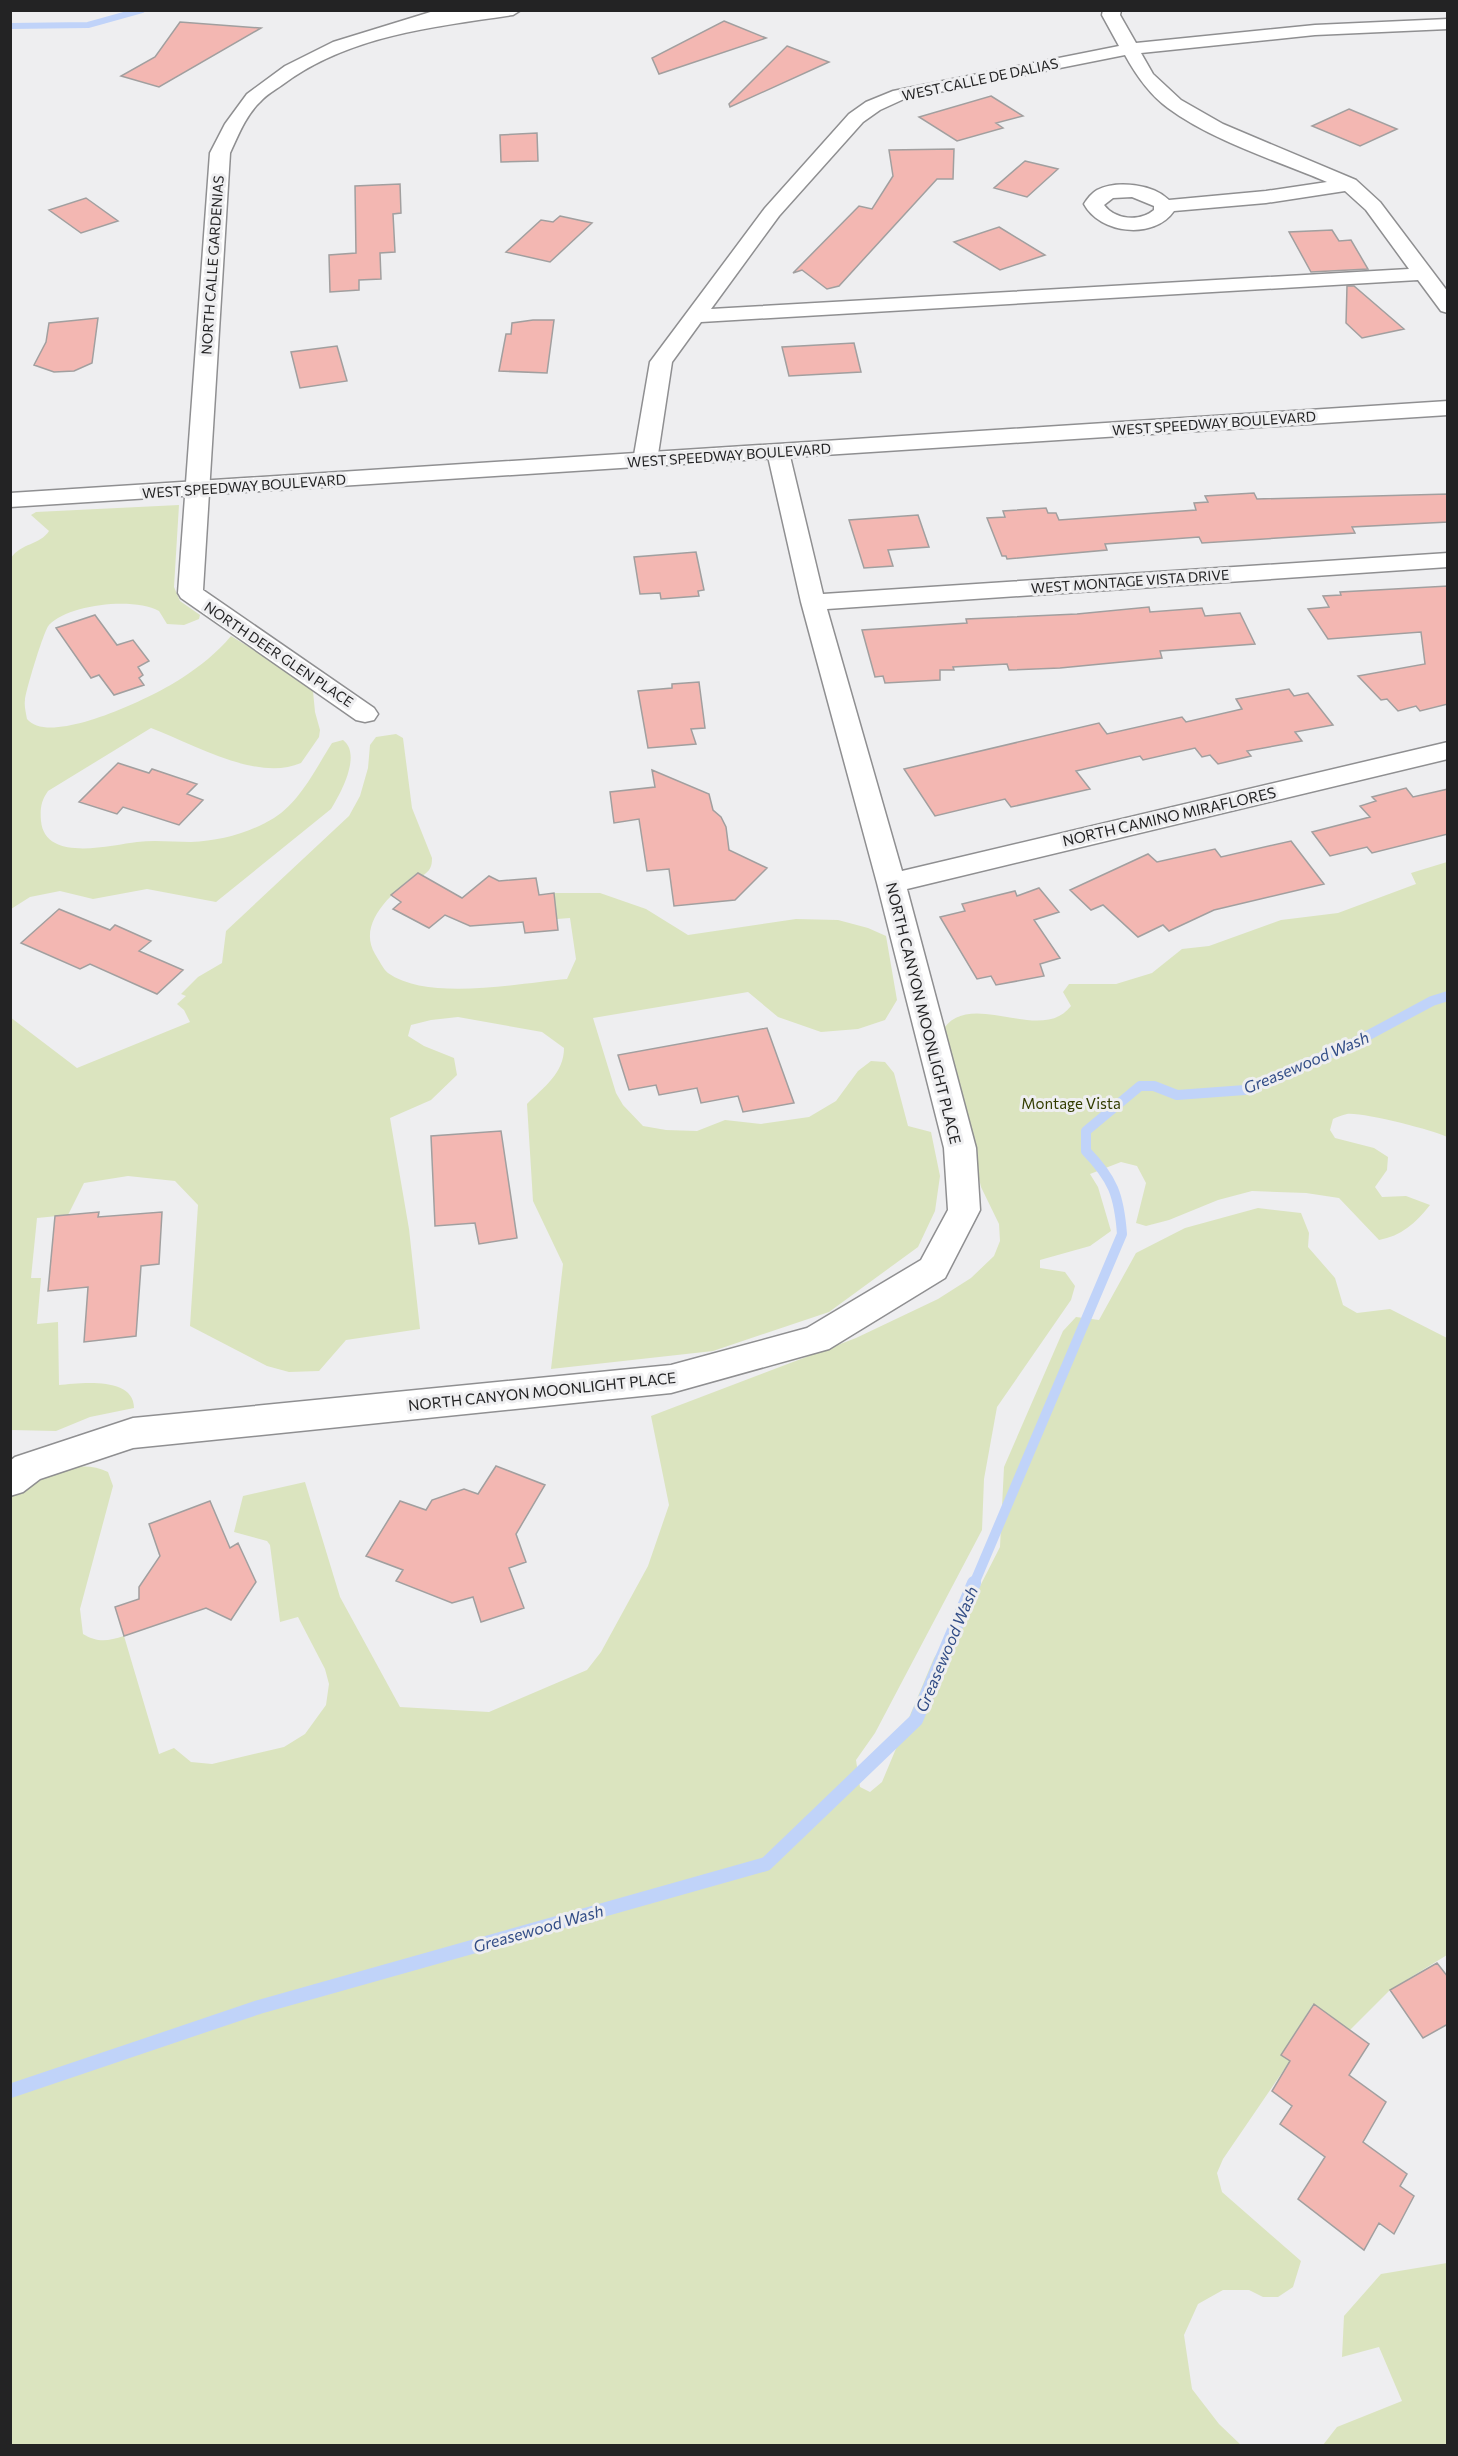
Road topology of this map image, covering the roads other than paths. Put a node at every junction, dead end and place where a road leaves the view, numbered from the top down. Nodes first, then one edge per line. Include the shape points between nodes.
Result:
1 (457, 10) edge
2 (513, 10) edge
3 (1112, 10) edge
4 (1439, 24) edge
5 (401, 27) junction
6 (1448, 37) edge
7 (1129, 49) junction
8 (1349, 184) junction
9 (1164, 206) dead end
10 (1423, 274) junction
11 (1448, 307) edge
12 (694, 316) junction
13 (1448, 408) edge
14 (778, 452) junction
15 (645, 461) junction
16 (196, 489) junction
17 (10, 500) edge
18 (1448, 560) edge
19 (813, 602) junction
20 (365, 714) dead end
21 (1448, 750) edge
22 (891, 883) junction
23 (10, 1481) edge

1 - 5 street
2 - 5 street
3 - 7 street
4 - 6 street
4 - 7 street, WEST CALLE DE DALIAS via 1315,30
5 - 16 street, NORTH CALLE GARDENIAS via 339,46 291,70 254,98 234,124 220,153
7 - 8 street via 1146,77 1174,104 1216,128
7 - 12 street, WEST CALLE DE DALIAS via 899,95 873,106 856,118 772,212
8 - 9 street via 1266,197
8 - 10 street via 1373,206
10 - 11 street
10 - 12 street
12 - 15 street, WEST CALLE DE DALIAS via 662,362
13 - 14 street, WEST SPEEDWAY BOULEVARD
14 - 15 street, WEST SPEEDWAY BOULEVARD
14 - 19 street, NORTH CANYON MOONLIGHT PLACE
15 - 16 street, WEST SPEEDWAY BOULEVARD
16 - 17 street, WEST SPEEDWAY BOULEVARD
16 - 20 street, NORTH DEER GLEN PLACE via 190,593
18 - 19 street, WEST MONTAGE VISTA DRIVE
19 - 22 street, NORTH CANYON MOONLIGHT PLACE
21 - 22 street, NORTH CAMINO MIRAFLORES
22 - 23 street, NORTH CANYON MOONLIGHT PLACE via 960,1148 964,1210 933,1269 817,1339 671,1379 133,1433 28,1468

